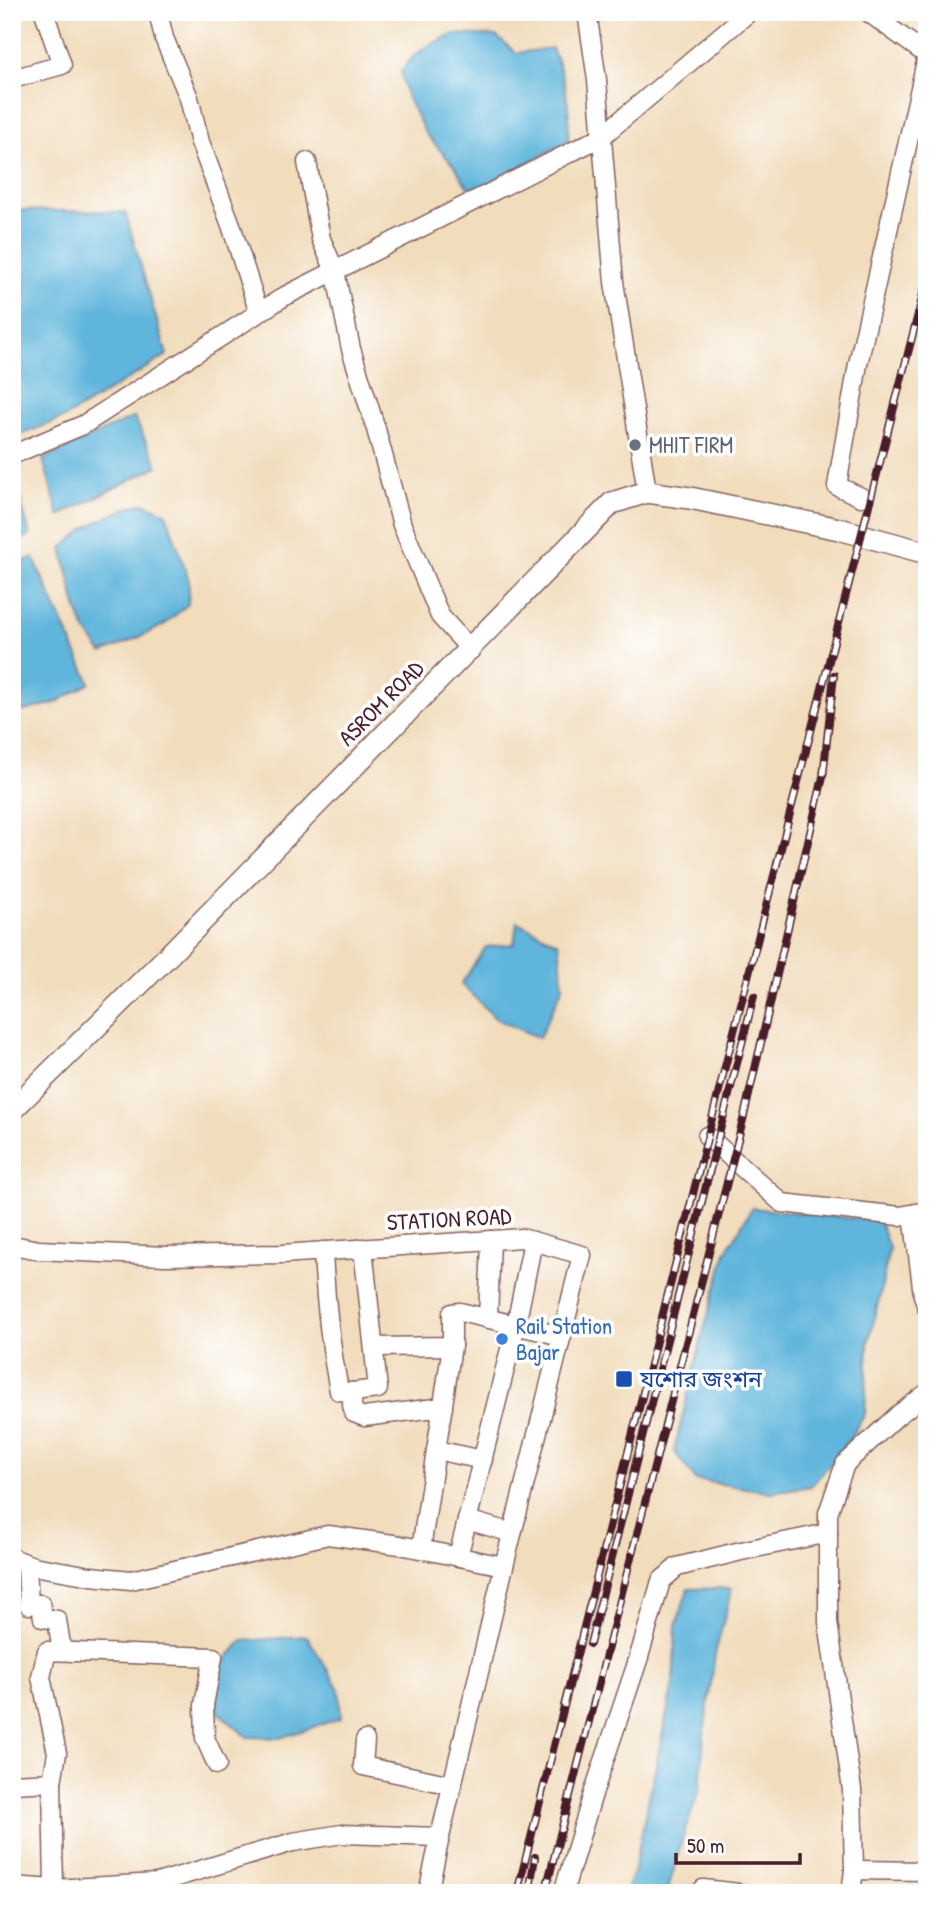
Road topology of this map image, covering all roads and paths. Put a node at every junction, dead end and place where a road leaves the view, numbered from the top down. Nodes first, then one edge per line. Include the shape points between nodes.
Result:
1 (44, 12) edge
2 (158, 12) edge
3 (587, 12) edge
4 (748, 12) edge
5 (868, 12) edge
6 (927, 56) edge
7 (12, 79) edge
8 (601, 137) junction
9 (307, 162) dead end
10 (335, 271) junction
11 (258, 313) junction
12 (12, 455) edge
13 (647, 492) junction
14 (861, 497) dead end
15 (927, 553) edge
16 (471, 649) junction
17 (12, 1110) edge
18 (708, 1136) dead end
19 (920, 1212) edge
20 (491, 1240) junction
21 (533, 1241) junction
22 (12, 1245) edge
23 (363, 1248) junction
24 (323, 1251) junction
25 (927, 1308) edge
26 (488, 1319) junction
27 (516, 1325) junction
28 (562, 1336) junction
29 (452, 1346) junction
30 (374, 1347) junction
31 (353, 1392) junction
32 (927, 1393) edge
33 (443, 1407) junction
34 (436, 1450) junction
35 (482, 1460) junction
36 (467, 1520) junction
37 (512, 1533) junction
38 (828, 1533) junction
39 (421, 1549) junction
40 (458, 1557) junction
41 (20, 1561) edge
42 (504, 1566) junction
43 (62, 1651) junction
44 (365, 1740) dead end
45 (217, 1765) dead end
46 (52, 1782) junction
47 (12, 1784) edge
48 (452, 1785) junction
49 (440, 1837) junction
50 (854, 1870) junction
51 (927, 1871) edge
52 (12, 1886) edge
53 (54, 1889) junction
54 (703, 1889) dead end
55 (428, 1893) edge
56 (563, 1893) edge
57 (739, 1893) edge
58 (851, 1893) edge

1 - 7 street via 62,65
2 - 11 street
3 - 8 street
4 - 8 street
5 - 6 street
6 - 14 street via 858,364 837,486
8 - 10 street
8 - 13 street via 614,282
9 - 10 street via 321,239
10 - 11 street
10 - 16 street via 351,349 402,525 440,616
11 - 12 street via 83,425
13 - 15 street, ASROM ROAD via 850,532
13 - 16 street, ASROM ROAD via 612,503
16 - 17 street, ASROM ROAD
18 - 19 street via 782,1203 900,1216
19 - 25 street
20 - 21 street, STATION ROAD
20 - 23 street, STATION ROAD
20 - 26 street
21 - 27 street
21 - 28 street, STATION ROAD via 582,1255
22 - 24 street, STATION ROAD via 165,1256
23 - 24 street, STATION ROAD
23 - 30 street
24 - 31 street via 339,1391
26 - 27 street
26 - 29 street via 452,1313
27 - 28 street
27 - 35 street
28 - 37 street, STATION ROAD
29 - 30 street
29 - 33 street
30 - 31 street via 378,1389
31 - 33 street via 354,1413 364,1417
32 - 38 street via 845,1464 828,1513
33 - 34 street
34 - 35 street
34 - 39 street
35 - 36 street
36 - 37 street
36 - 40 street
37 - 42 street, STATION ROAD
38 - 50 street via 828,1622 852,1790
38 - 56 street via 677,1567 661,1581
39 - 40 street
39 - 41 street via 328,1535 131,1580
40 - 42 street
41 - 43 street via 29,1605 41,1604 43,1618 57,1620
42 - 48 street, STATION ROAD
43 - 45 street via 213,1657 204,1705 205,1738
43 - 46 street via 47,1651 40,1677 57,1753
44 - 48 street via 363,1766
46 - 47 street
46 - 53 street
48 - 49 street, STATION ROAD
49 - 53 street via 342,1835 293,1842 157,1883
49 - 55 street, STATION ROAD
50 - 51 street
50 - 58 street
52 - 53 street
54 - 57 street

